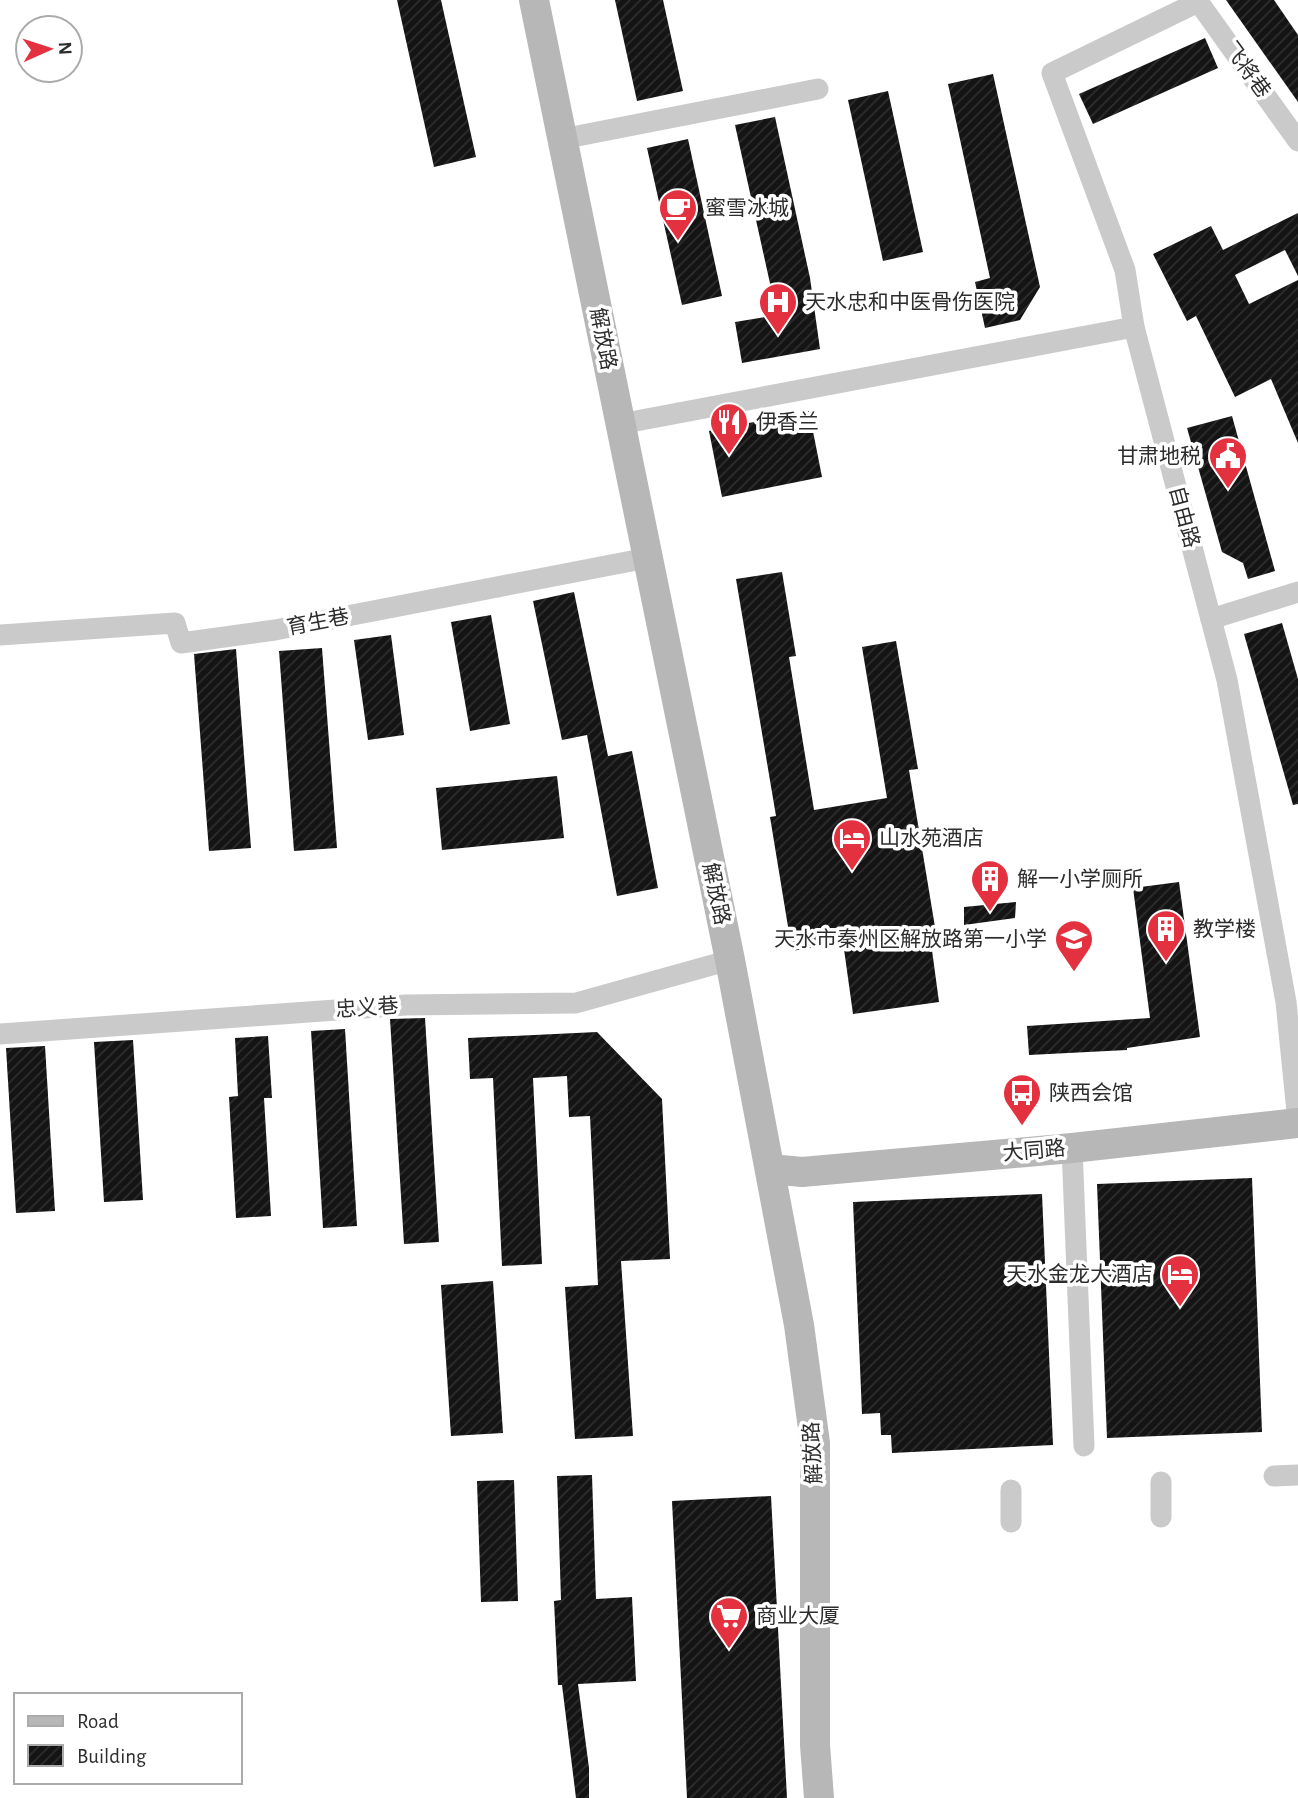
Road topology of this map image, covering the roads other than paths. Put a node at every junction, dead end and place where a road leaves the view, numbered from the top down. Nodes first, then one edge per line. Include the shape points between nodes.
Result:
1 (534, 0) edge
2 (1197, 1) edge
3 (818, 89) dead end
4 (562, 139) junction
5 (1298, 141) edge
6 (1134, 327) junction
7 (620, 424) junction
8 (647, 558) junction
9 (1298, 592) edge
10 (1211, 619) junction
11 (0, 635) edge
12 (730, 960) junction
13 (0, 1034) edge
14 (1298, 1123) edge
15 (1072, 1148) junction
16 (771, 1169) junction
17 (1084, 1446) dead end
18 (1298, 1475) edge
19 (1274, 1476) dead end
20 (1161, 1482) dead end
21 (1011, 1490) dead end
22 (1161, 1517) dead end
23 (1010, 1522) dead end
24 (818, 1798) edge

1 - 4 main road, 解放路
2 - 5 street, 飞将巷
2 - 6 street, 自由路 via 1052,73 1125,270
3 - 4 street
4 - 7 main road, 解放路
6 - 7 street
6 - 10 street, 自由路
7 - 8 main road, 解放路
8 - 11 street, 育生巷 via 275,631 181,643 175,623
8 - 12 main road, 解放路
9 - 10 street
10 - 14 street, 自由路 via 1227,680 1286,1002
12 - 13 street, 忠义巷 via 576,1003 406,1005
12 - 16 main road, 解放路
14 - 15 main road, 大同路
15 - 16 main road, 大同路 via 802,1172
15 - 17 street
16 - 24 main road, 解放路 via 815,1443
18 - 19 street
20 - 22 street
21 - 23 street

